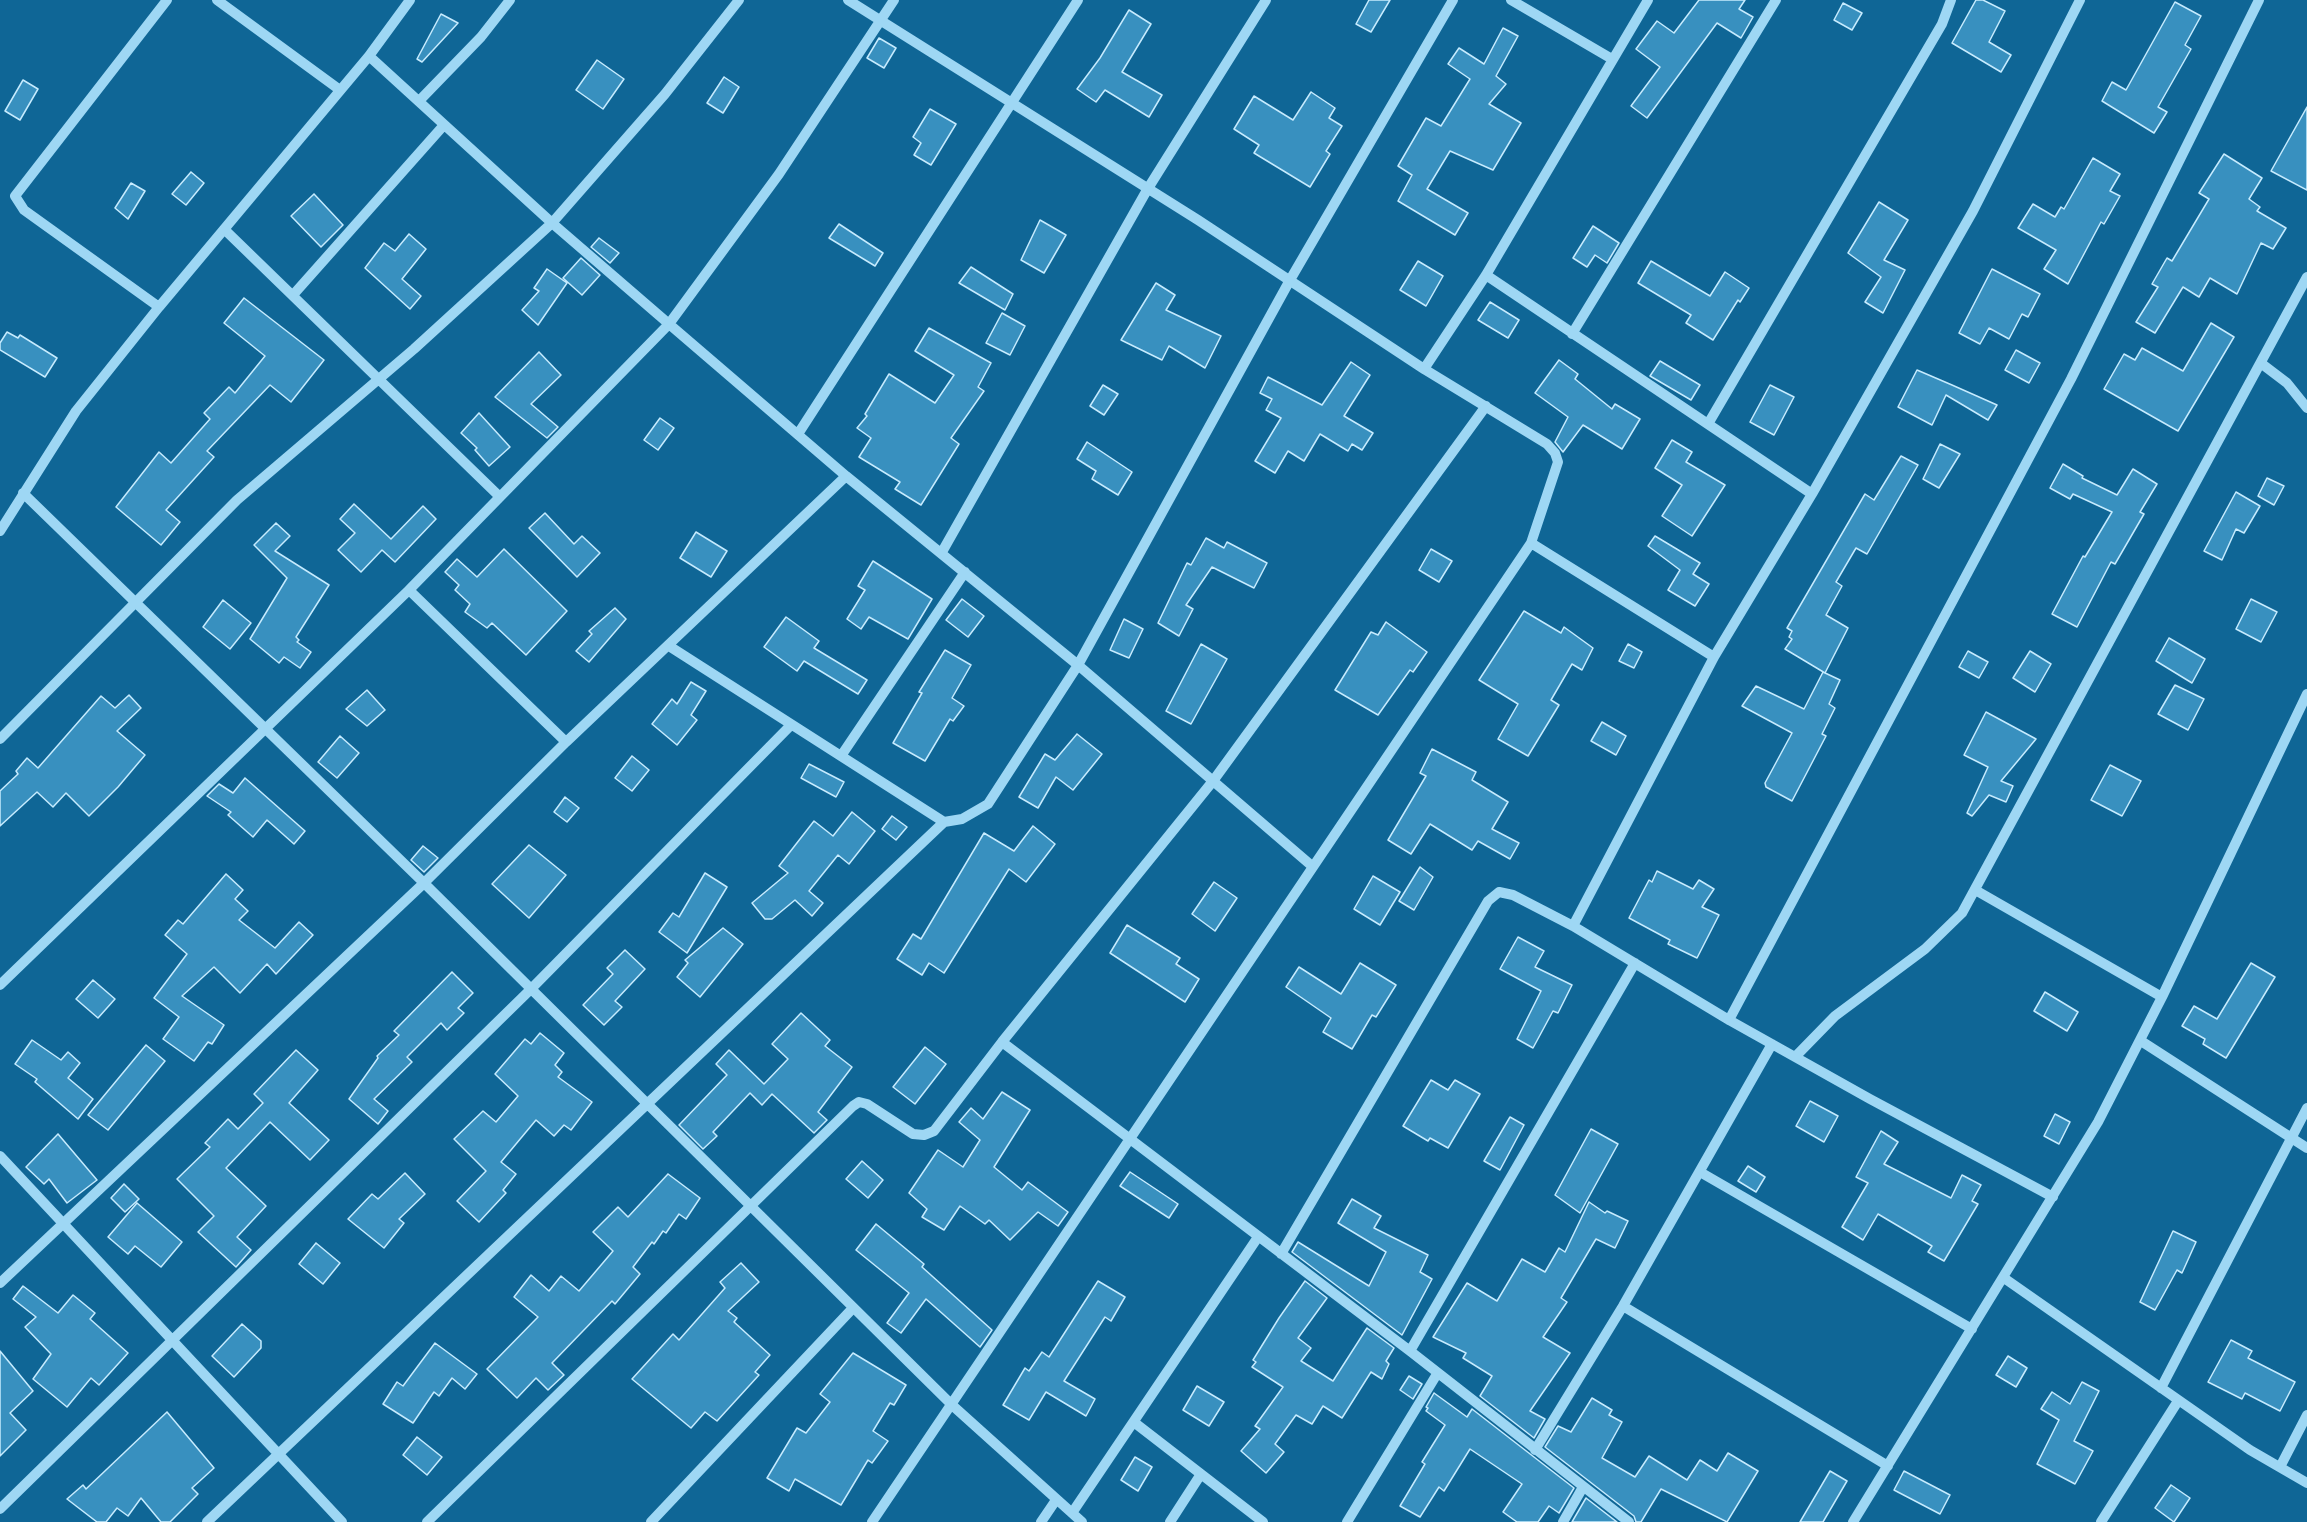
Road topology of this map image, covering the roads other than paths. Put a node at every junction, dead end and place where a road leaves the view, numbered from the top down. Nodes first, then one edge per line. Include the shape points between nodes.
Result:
1 (166, 0) edge
2 (217, 0) edge
3 (410, 0) edge
4 (510, 0) edge
5 (739, 0) edge
6 (848, 0) edge
7 (894, 0) edge
8 (1078, 0) edge
9 (1266, 0) edge
10 (1453, 0) edge
11 (1511, 0) edge
12 (1648, 0) edge
13 (1776, 0) edge
14 (1952, 0) edge
15 (2080, 0) edge
16 (2259, 0) edge
17 (880, 22) junction
18 (369, 56) junction
19 (1612, 59) junction
20 (340, 90) junction
21 (419, 101) junction
22 (1011, 105) junction
23 (444, 124) junction
24 (1147, 190) junction
25 (552, 223) junction
26 (225, 230) junction
27 (1486, 275) junction
28 (2307, 277) edge
29 (1290, 279) junction
30 (293, 295) junction
31 (159, 307) junction
32 (669, 324) junction
33 (1572, 334) junction
34 (2262, 364) junction
35 (1424, 369) junction
36 (378, 380) junction
37 (1486, 406) junction
38 (2307, 408) edge
39 (1708, 423) junction
40 (798, 434) junction
41 (846, 476) junction
42 (23, 493) junction
43 (1812, 494) junction
44 (500, 497) junction
45 (0, 531) edge
46 (1531, 543) junction
47 (942, 552) junction
48 (965, 572) junction
49 (409, 590) junction
50 (134, 602) junction
51 (669, 646) junction
52 (1714, 657) junction
53 (1078, 665) junction
54 (2307, 694) edge
55 (791, 725) junction
56 (266, 729) junction
57 (0, 740) edge
58 (566, 742) junction
59 (841, 756) junction
60 (1213, 781) junction
61 (944, 822) junction
62 (1312, 866) junction
63 (424, 883) junction
64 (1977, 891) junction
65 (1573, 926) junction
66 (1635, 963) junction
67 (0, 985) edge
68 (531, 988) junction
69 (2162, 997) junction
70 (1729, 1020) junction
71 (2140, 1041) junction
72 (1002, 1042) junction
73 (1772, 1044) junction
74 (1795, 1057) junction
75 (646, 1102) junction
76 (2307, 1108) edge
77 (2293, 1138) junction
78 (1129, 1139) junction
79 (2307, 1148) edge
80 (0, 1156) edge
81 (1700, 1172) junction
82 (2053, 1197) junction
83 (750, 1208) junction
84 (64, 1222) junction
85 (1258, 1237) junction
86 (1281, 1254) junction
87 (2004, 1278) junction
88 (0, 1283) edge
89 (1623, 1306) junction
90 (853, 1308) junction
91 (1972, 1329) junction
92 (172, 1338) junction
93 (1410, 1351) junction
94 (1437, 1374) junction
95 (2161, 1388) junction
96 (2178, 1401) junction
97 (952, 1405) junction
98 (2307, 1415) edge
99 (1135, 1423) junction
100 (1535, 1450) junction
101 (278, 1453) junction
102 (1888, 1466) junction
103 (2280, 1467) junction
104 (1200, 1474) junction
105 (2307, 1483) edge
106 (1583, 1487) junction
107 (1056, 1500) junction
108 (0, 1509) edge
109 (1072, 1513) junction
110 (207, 1522) edge
111 (342, 1522) edge
112 (427, 1522) edge
113 (651, 1522) edge
114 (872, 1522) edge
115 (1041, 1522) edge
116 (1082, 1522) edge
117 (1170, 1522) edge
118 (1263, 1522) edge
119 (1347, 1522) edge
120 (1563, 1522) edge
121 (1629, 1522) edge
122 (1853, 1522) edge
123 (2101, 1522) edge

1 - 31 street via 15,196 24,210
2 - 20 street
3 - 18 street
4 - 21 street via 481,37
5 - 25 street via 665,94
6 - 17 street
7 - 17 street
8 - 22 street
9 - 24 street
10 - 29 street
11 - 19 street
12 - 19 street
13 - 33 street
14 - 39 street via 1942,24
15 - 43 street via 1973,211
16 - 70 street via 2071,379
17 - 22 street
17 - 32 street via 779,174
18 - 20 street
18 - 21 street
19 - 27 street
20 - 26 street
21 - 23 street
22 - 24 street
22 - 40 street
23 - 25 street
23 - 30 street
24 - 29 street
24 - 47 street
25 - 32 street
25 - 36 street
26 - 30 street
26 - 31 street
27 - 33 street
27 - 35 street
28 - 34 street
29 - 35 street
29 - 53 street
30 - 36 street
31 - 42 street via 76,411
32 - 40 street
32 - 44 street
33 - 39 street
34 - 38 street via 2287,383
34 - 64 street
35 - 37 street
36 - 44 street
36 - 50 street via 237,500
37 - 46 street via 1547,444 1558,462
37 - 60 street
39 - 43 street
40 - 41 street
41 - 47 street
41 - 51 street
42 - 45 street
42 - 50 street
43 - 52 street
44 - 49 street
46 - 52 street
46 - 62 street
47 - 48 street
48 - 53 street
48 - 59 street
49 - 56 street
49 - 58 street
50 - 56 street
50 - 57 street
51 - 55 street
51 - 58 street
52 - 65 street
53 - 60 street
53 - 61 street via 988,804 969,817
54 - 69 street
55 - 59 street
55 - 68 street
56 - 63 street
56 - 67 street
58 - 63 street
59 - 61 street
60 - 62 street
60 - 72 street
61 - 75 street
62 - 78 street
63 - 68 street
63 - 84 street
64 - 69 street
64 - 74 street via 1946,931 1835,1016
65 - 66 street
65 - 86 street via 1514,895 1499,892 1488,901
66 - 70 street
66 - 93 street
68 - 75 street
68 - 92 street
69 - 71 street
70 - 73 street
71 - 77 street
71 - 82 street
72 - 78 street
72 - 83 street via 934,1131 913,1134 859,1102
73 - 74 street
73 - 81 street
74 - 82 street
75 - 83 street
75 - 101 street
76 - 77 street
77 - 79 street
77 - 95 street
78 - 85 street
78 - 97 street
80 - 84 street
81 - 89 street
81 - 91 street
82 - 87 street
83 - 90 street
83 - 112 street
84 - 88 street
84 - 92 street
85 - 86 street
85 - 99 street
86 - 93 street
87 - 91 street
87 - 95 street
89 - 100 street
89 - 102 street
90 - 97 street
90 - 113 street
91 - 102 street
92 - 101 street
92 - 108 street
93 - 94 street
94 - 100 street
94 - 119 street
95 - 96 street
96 - 103 street
96 - 123 street
97 - 107 street
97 - 114 street
98 - 103 street
99 - 104 street
99 - 109 street
100 - 106 street
101 - 110 street
101 - 111 street
102 - 122 street
103 - 105 street
104 - 117 street
104 - 118 street
106 - 120 street
106 - 121 street
107 - 109 street
107 - 115 street
109 - 116 street

